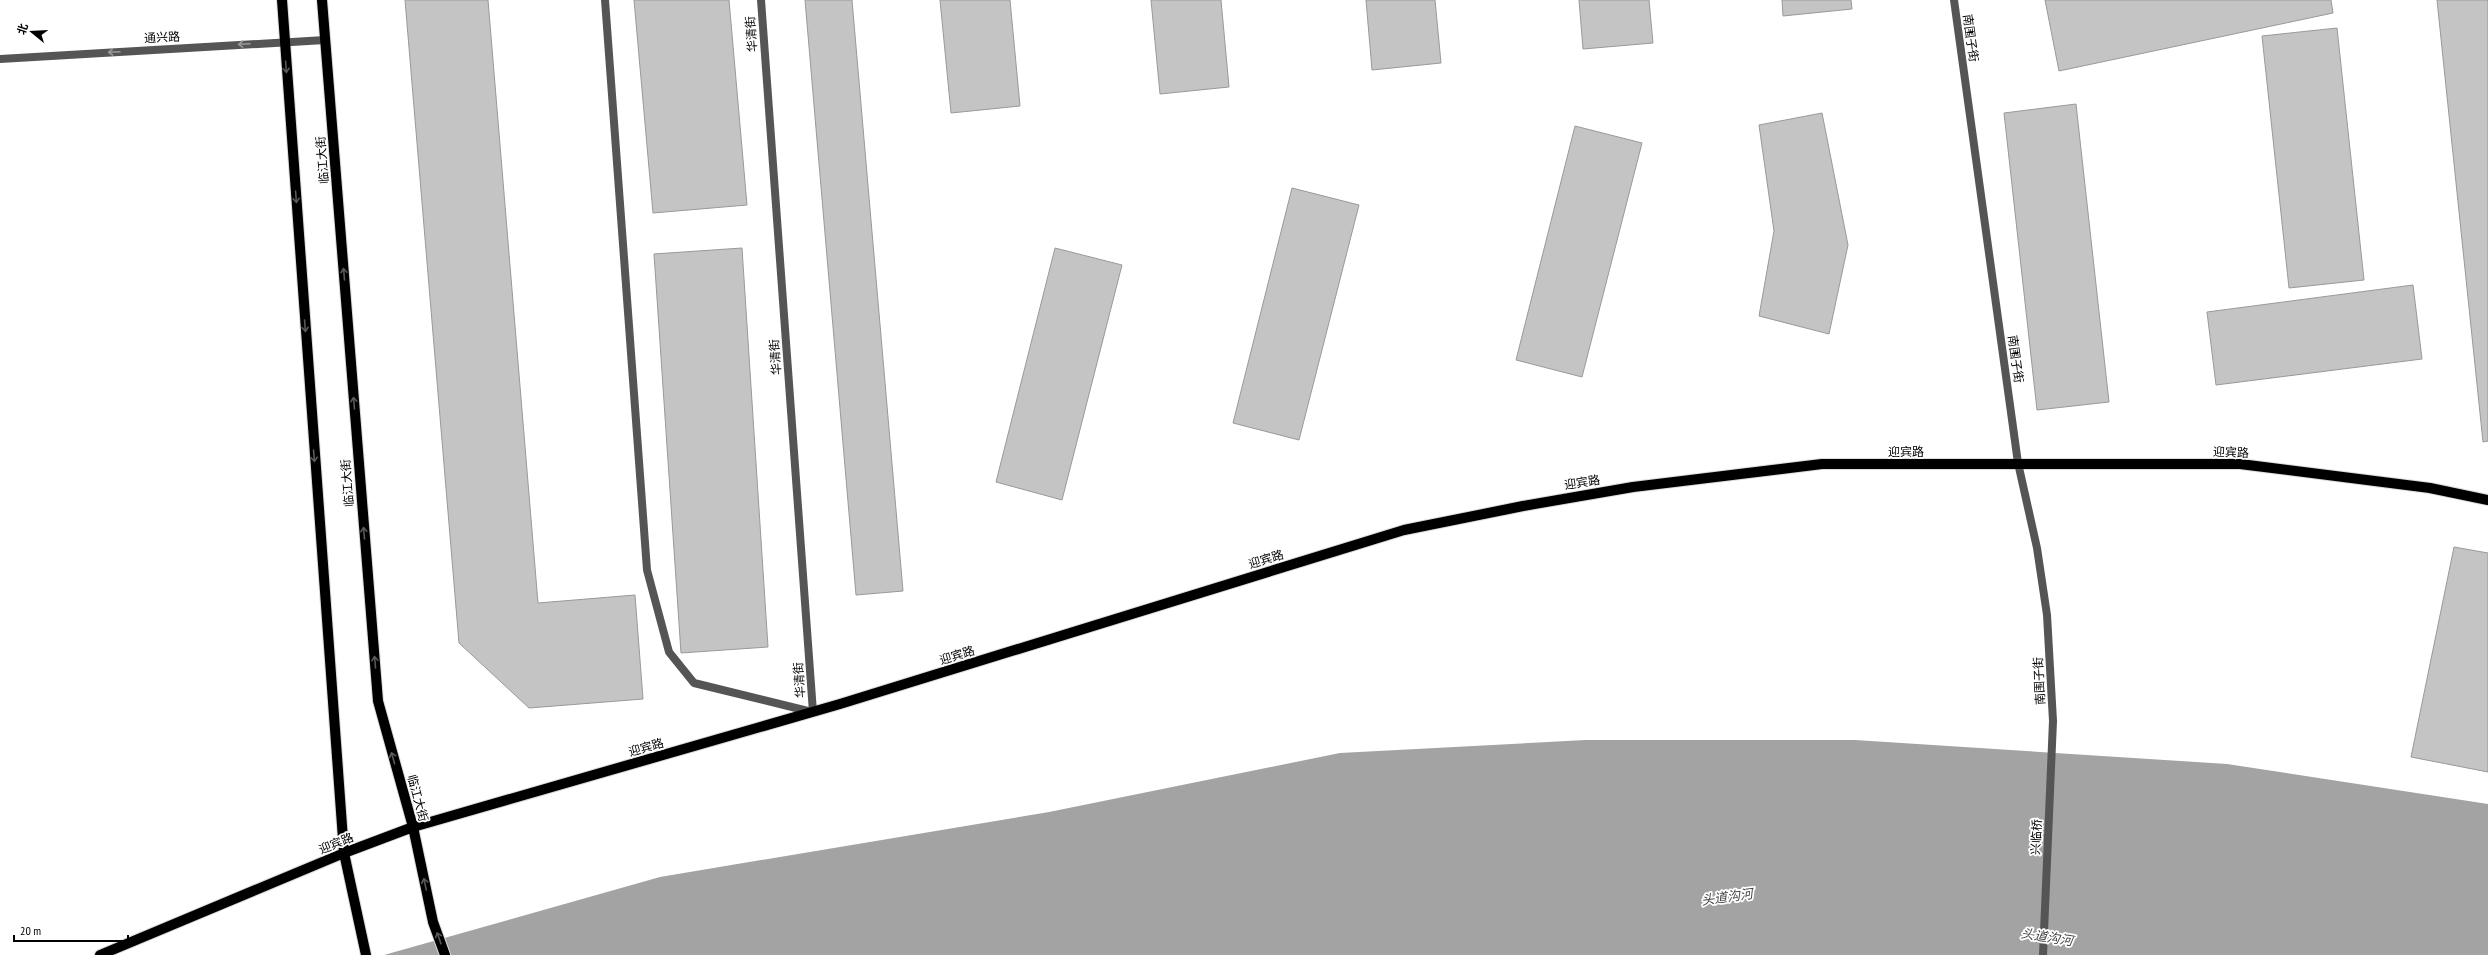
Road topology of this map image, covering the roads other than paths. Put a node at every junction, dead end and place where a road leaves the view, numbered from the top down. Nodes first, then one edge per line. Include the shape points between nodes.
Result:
1 (282, 0) edge
2 (322, 0) edge
3 (605, 0) edge
4 (761, 0) edge
5 (1954, 0) edge
6 (325, 40) junction
7 (285, 42) junction
8 (0, 59) edge
9 (2018, 463) junction
10 (2488, 500) edge
11 (813, 712) junction
12 (2053, 721) joint
13 (413, 827) junction
14 (344, 853) junction
15 (100, 955) edge
16 (366, 955) edge
17 (445, 955) edge
18 (2043, 955) edge

1 - 7 main road
2 - 6 main road, 临江大街
3 - 11 street via 647,570 669,652 694,682
4 - 11 street, 华清街
5 - 9 street, 南围子街
6 - 7 street, 通兴路
13 -> 6 main road, 临江大街 via 378,701
7 -> 8 street, 通兴路
7 -> 14 main road
9 - 10 main road, 迎宾路 via 2240,464 2430,488
9 - 11 main road, 迎宾路 via 1822,464 1633,487 1404,530
9 - 12 street, 南围子街 via 2037,548 2047,615
11 - 13 main road, 迎宾路
12 - 18 street, 兴临桥
13 - 14 main road, 迎宾路
17 -> 13 main road, 临江大街 via 433,922
14 - 15 main road, 迎宾路
14 - 16 main road via 361,942

